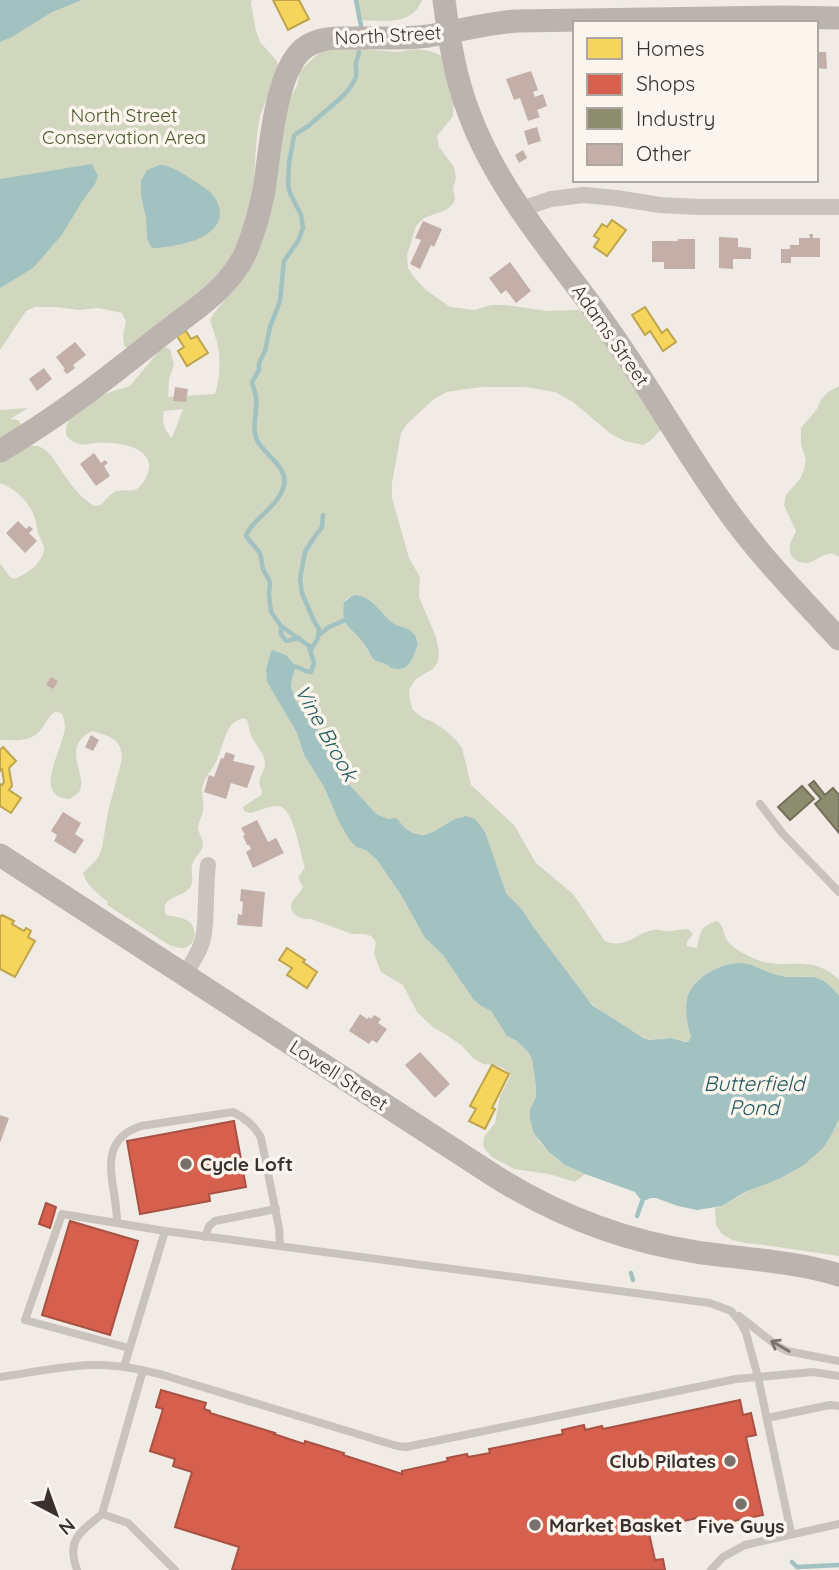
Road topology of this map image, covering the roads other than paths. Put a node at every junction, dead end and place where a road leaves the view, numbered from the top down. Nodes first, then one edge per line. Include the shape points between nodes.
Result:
1 (444, 0) edge
2 (839, 18) edge
3 (449, 32) junction
4 (839, 207) edge
5 (521, 209) junction
6 (0, 451) edge
7 (838, 637) edge
8 (760, 804) dead end
9 (0, 855) edge
10 (208, 865) dead end
11 (839, 892) edge
12 (185, 975) junction
13 (275, 1209) junction
14 (117, 1223) junction
15 (165, 1231) junction
16 (205, 1237) junction
17 (280, 1246) junction
18 (836, 1274) edge
19 (731, 1311) junction
20 (129, 1349) junction
21 (839, 1362) edge
22 (124, 1367) junction
23 (144, 1370) junction
24 (839, 1376) edge
25 (0, 1377) edge
26 (758, 1377) junction
27 (839, 1406) edge
28 (766, 1418) junction
29 (102, 1514) junction
30 (839, 1524) edge
31 (791, 1533) junction
32 (77, 1570) edge
33 (175, 1570) edge
34 (711, 1570) edge

1 - 3 main road, Adams Street
2 - 3 main road, North Street via 555,19 496,22
3 - 5 main road, Adams Street via 470,116 488,158
3 - 6 main road, North Street via 407,38 328,38 301,51 280,94 253,234 232,277 99,385
4 - 5 street via 699,207 584,195
5 - 7 main road, Adams Street via 620,345 736,523
8 - 11 lane
9 - 12 main road, Lowell Street
10 - 12 street via 204,935
12 - 18 main road, Lowell Street via 482,1168 568,1216 651,1243
13 - 14 lane via 260,1135 240,1115 228,1112 141,1126 120,1138 111,1161
13 - 16 lane via 215,1221
13 - 17 lane
14 - 15 lane
14 - 20 lane via 62,1214 25,1320
15 - 16 lane
15 - 20 lane
16 - 17 lane
17 - 19 lane via 696,1301
21 -> 19 lane via 781,1348
19 - 26 lane via 745,1330
20 - 22 lane
22 - 23 lane
22 - 25 lane via 86,1366
23 - 26 lane via 402,1447
23 - 29 lane
24 - 26 lane via 813,1372
26 - 28 lane
27 - 28 lane
28 - 31 lane
29 - 32 lane via 76,1537 73,1555
29 - 33 lane via 128,1523
30 - 31 lane
31 - 34 lane via 737,1548

